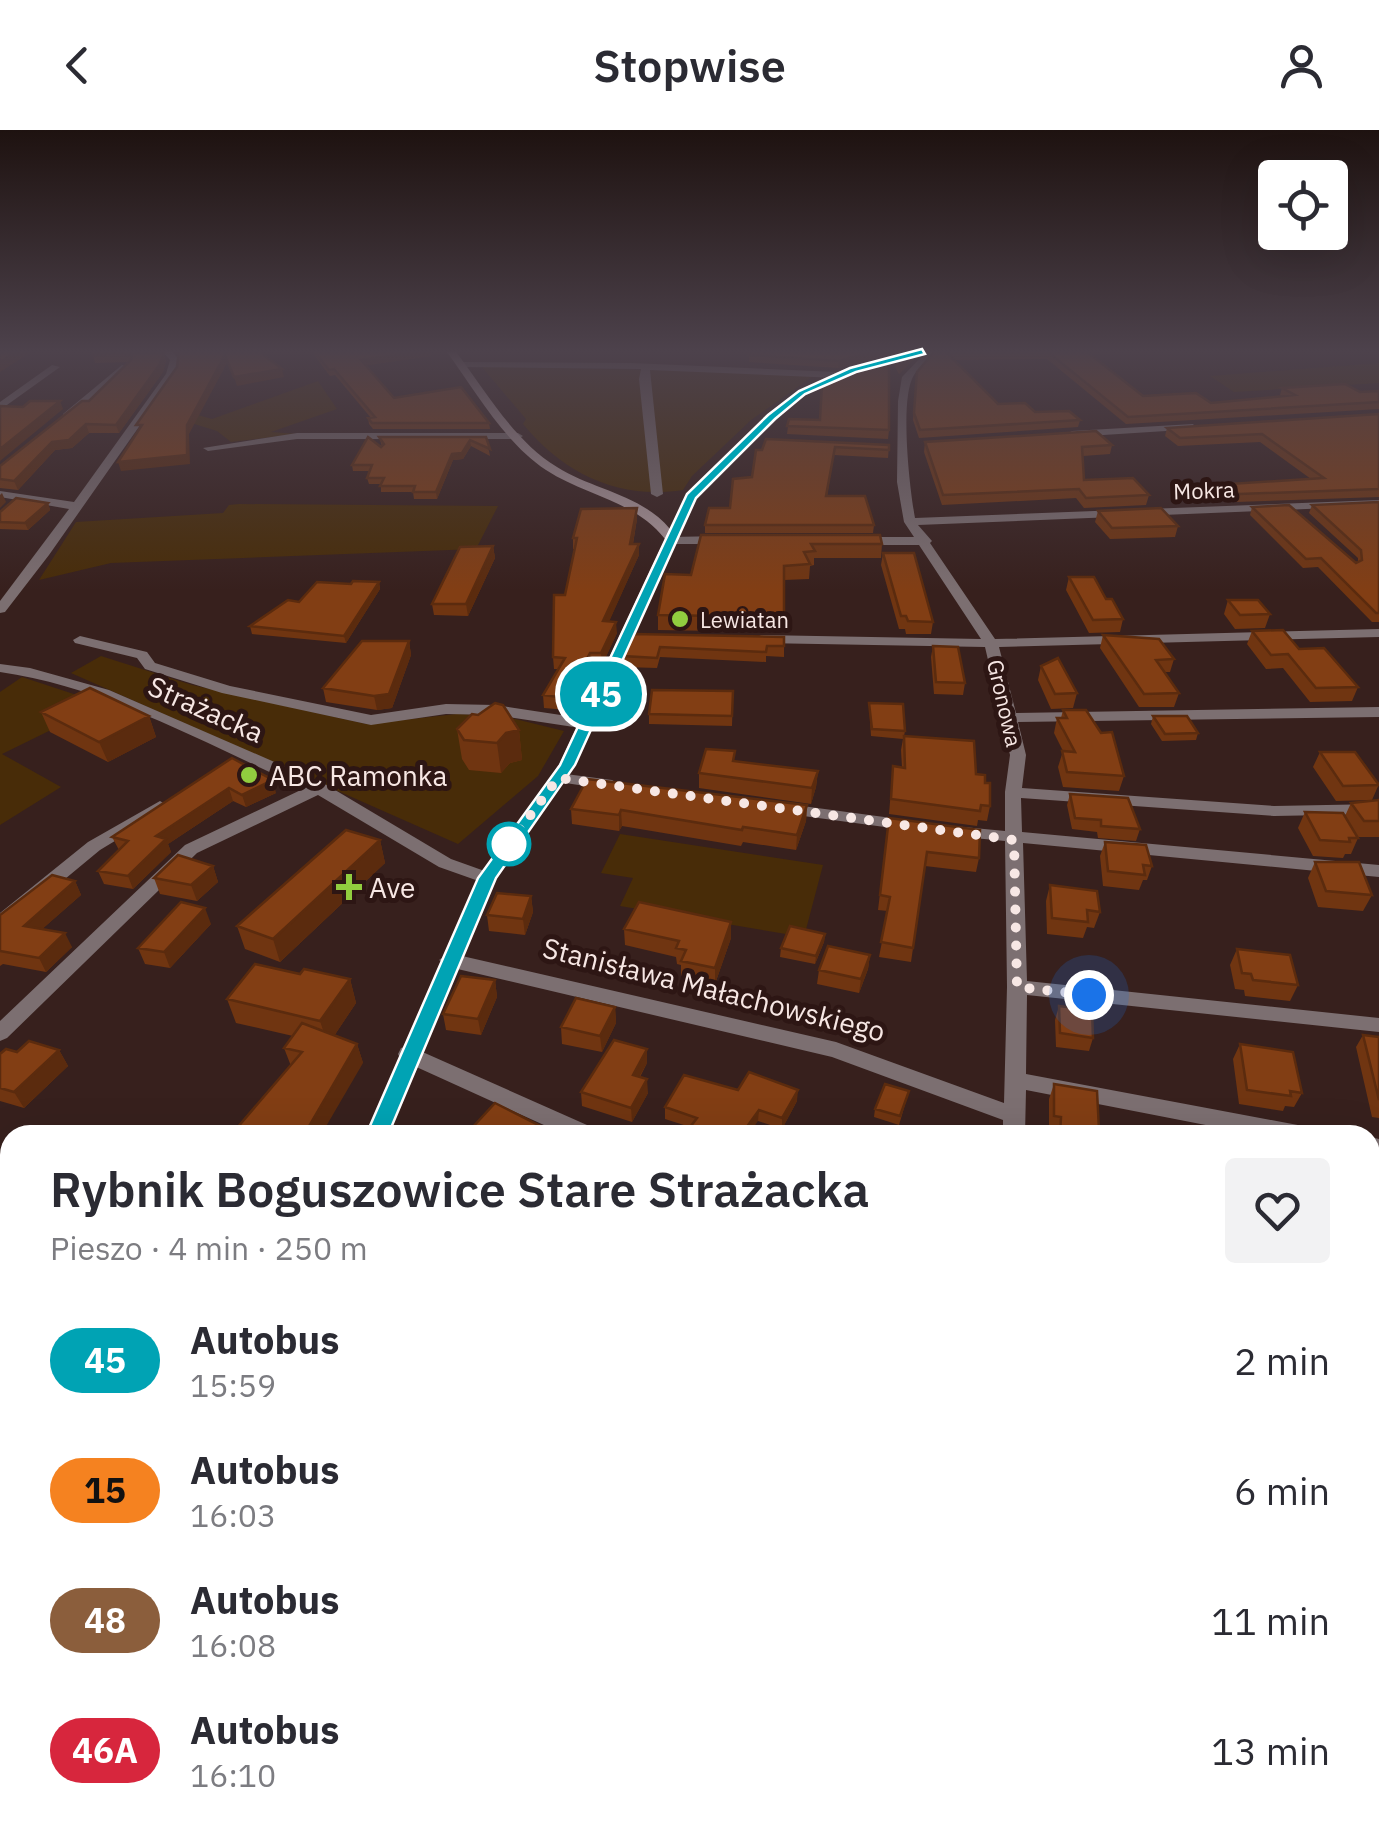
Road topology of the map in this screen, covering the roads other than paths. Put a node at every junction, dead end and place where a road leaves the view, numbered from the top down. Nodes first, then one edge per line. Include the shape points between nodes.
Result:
1 (129, 432) edge
2 (515, 432) edge
3 (650, 432) edge
4 (757, 432) edge
5 (904, 432) edge
6 (1114, 432) edge
7 (1063, 435) edge
8 (518, 436) junction
9 (749, 439) junction
10 (768, 440) edge
11 (925, 444) edge
12 (886, 446) edge
13 (905, 446) junction
14 (208, 448) dead end
15 (0, 494) edge
16 (657, 494) dead end
17 (622, 500) junction
18 (1379, 503) edge
19 (74, 506) junction
20 (1289, 506) junction
21 (646, 512) junction
22 (683, 512) junction
23 (1302, 518) edge
24 (910, 522) junction
25 (670, 539) junction
26 (734, 540) edge
27 (849, 540) edge
28 (926, 541) junction
29 (0, 610) edge
30 (1379, 633) edge
31 (629, 638) junction
32 (648, 638) edge
33 (743, 639) edge
34 (80, 640) dead end
35 (991, 643) junction
36 (0, 668) edge
37 (1379, 712) edge
38 (1010, 718) junction
39 (587, 724) junction
40 (558, 778) junction
41 (629, 787) edge
42 (318, 788) junction
43 (1014, 792) junction
44 (177, 796) edge
45 (764, 806) edge
46 (1379, 809) edge
47 (1014, 840) junction
48 (1379, 872) edge
49 (487, 878) junction
50 (0, 923) edge
51 (449, 960) junction
52 (1017, 987) junction
53 (1379, 1025) edge
54 (0, 1033) edge
55 (409, 1054) junction
56 (1016, 1080) junction
57 (381, 1125) edge
58 (566, 1125) edge
59 (1013, 1125) edge
60 (1015, 1125) edge
61 (1251, 1125) edge

1 - 19 street
2 - 8 street
3 - 16 street
4 - 9 street
5 - 13 street
6 - 7 street
8 - 14 street via 297,436
8 - 17 street via 553,470
9 - 10 street
9 - 22 street
11 - 13 street
12 - 13 street
13 - 24 street
15 - 19 street
17 - 21 street
17 - 22 street
18 - 20 street, Mokra
19 - 29 street via 40,564
20 - 23 street
20 - 24 street, Mokra
21 - 22 street
21 - 25 street
22 - 25 street
24 - 28 street, Gronowa
25 - 26 street
25 - 31 street
27 - 28 street
28 - 35 street, Gronowa
30 - 35 street
31 - 32 street
31 - 39 street
33 - 35 street
34 - 39 street via 142,655 150,666 228,690 371,720 446,709
35 - 38 street, Gronowa
36 - 42 street, Strażacka via 104,693 234,760
37 - 38 street
38 - 43 street, Gronowa via 1018,754
39 - 40 street
40 - 41 street
40 - 49 street
42 - 49 street, Strażacka via 444,863
42 - 54 street via 192,848
43 - 46 street via 1274,811
43 - 47 street, Gronowa
44 - 50 street via 94,846
45 - 47 street
47 - 48 street
47 - 52 street, Gronowa
49 - 51 street
51 - 55 street
51 - 59 street, Stanisława Małachowskiego via 836,1050
52 - 53 street
52 - 56 street, Gronowa
55 - 57 street
55 - 58 street
56 - 60 street, Gronowa
56 - 61 street

